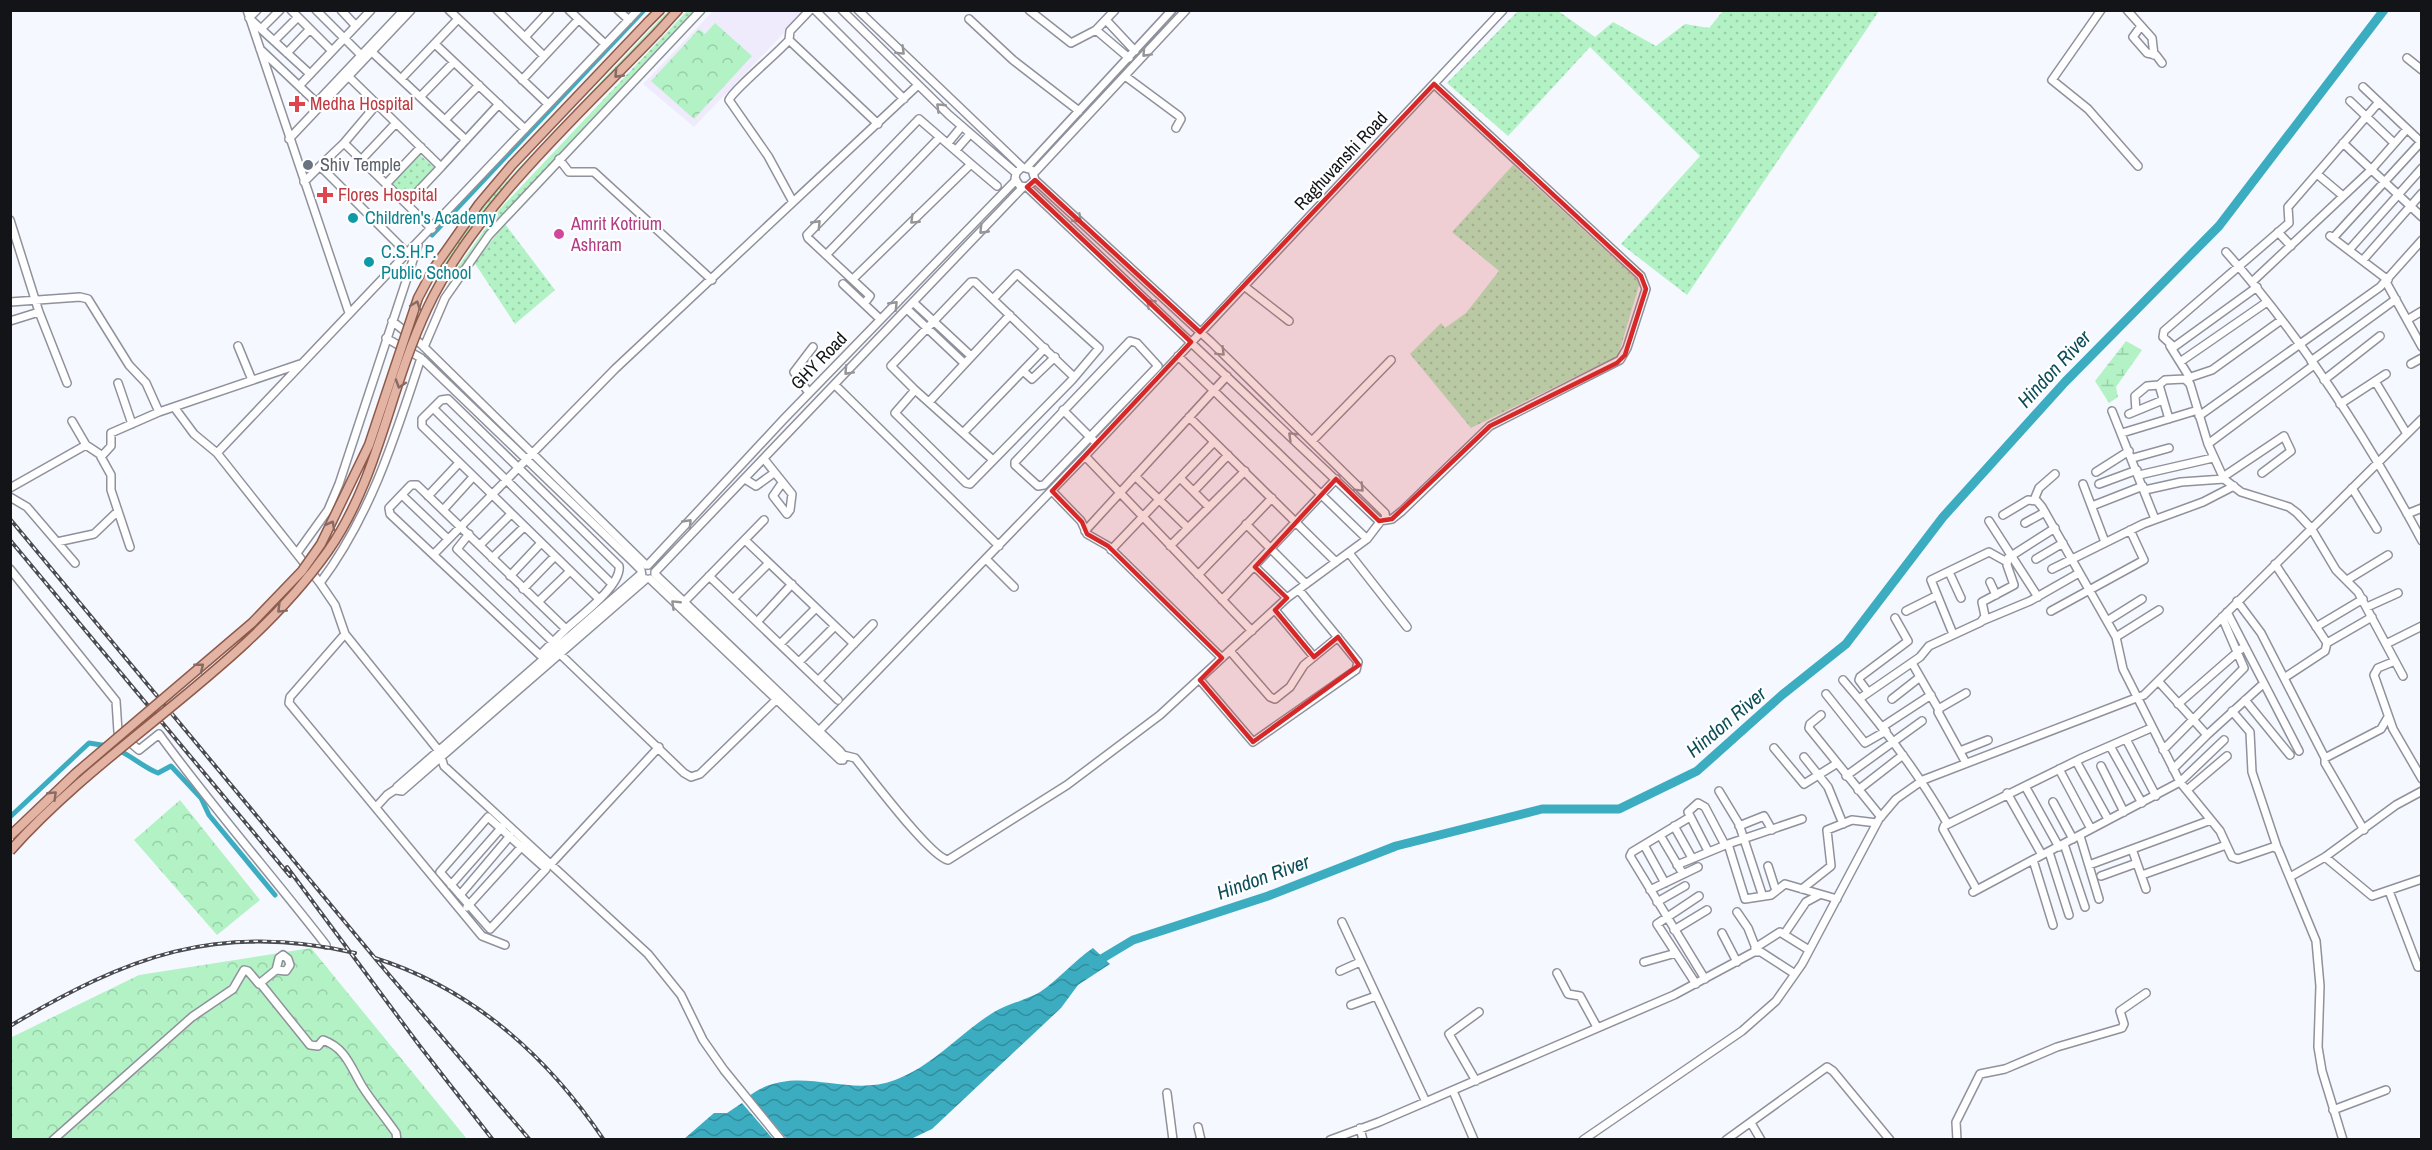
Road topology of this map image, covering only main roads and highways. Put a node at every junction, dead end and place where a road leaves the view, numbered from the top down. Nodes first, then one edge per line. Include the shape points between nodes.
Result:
1 (660, 10) edge
2 (678, 10) edge
3 (10, 836) edge
4 (10, 851) edge

3 -> 1 main road, bridge via 76,773 252,623 302,571 321,544 369,445 418,297 435,268 505,173
2 -> 4 main road, bridge via 496,203 452,265 426,310 354,507 328,552 296,594 259,631 79,783

